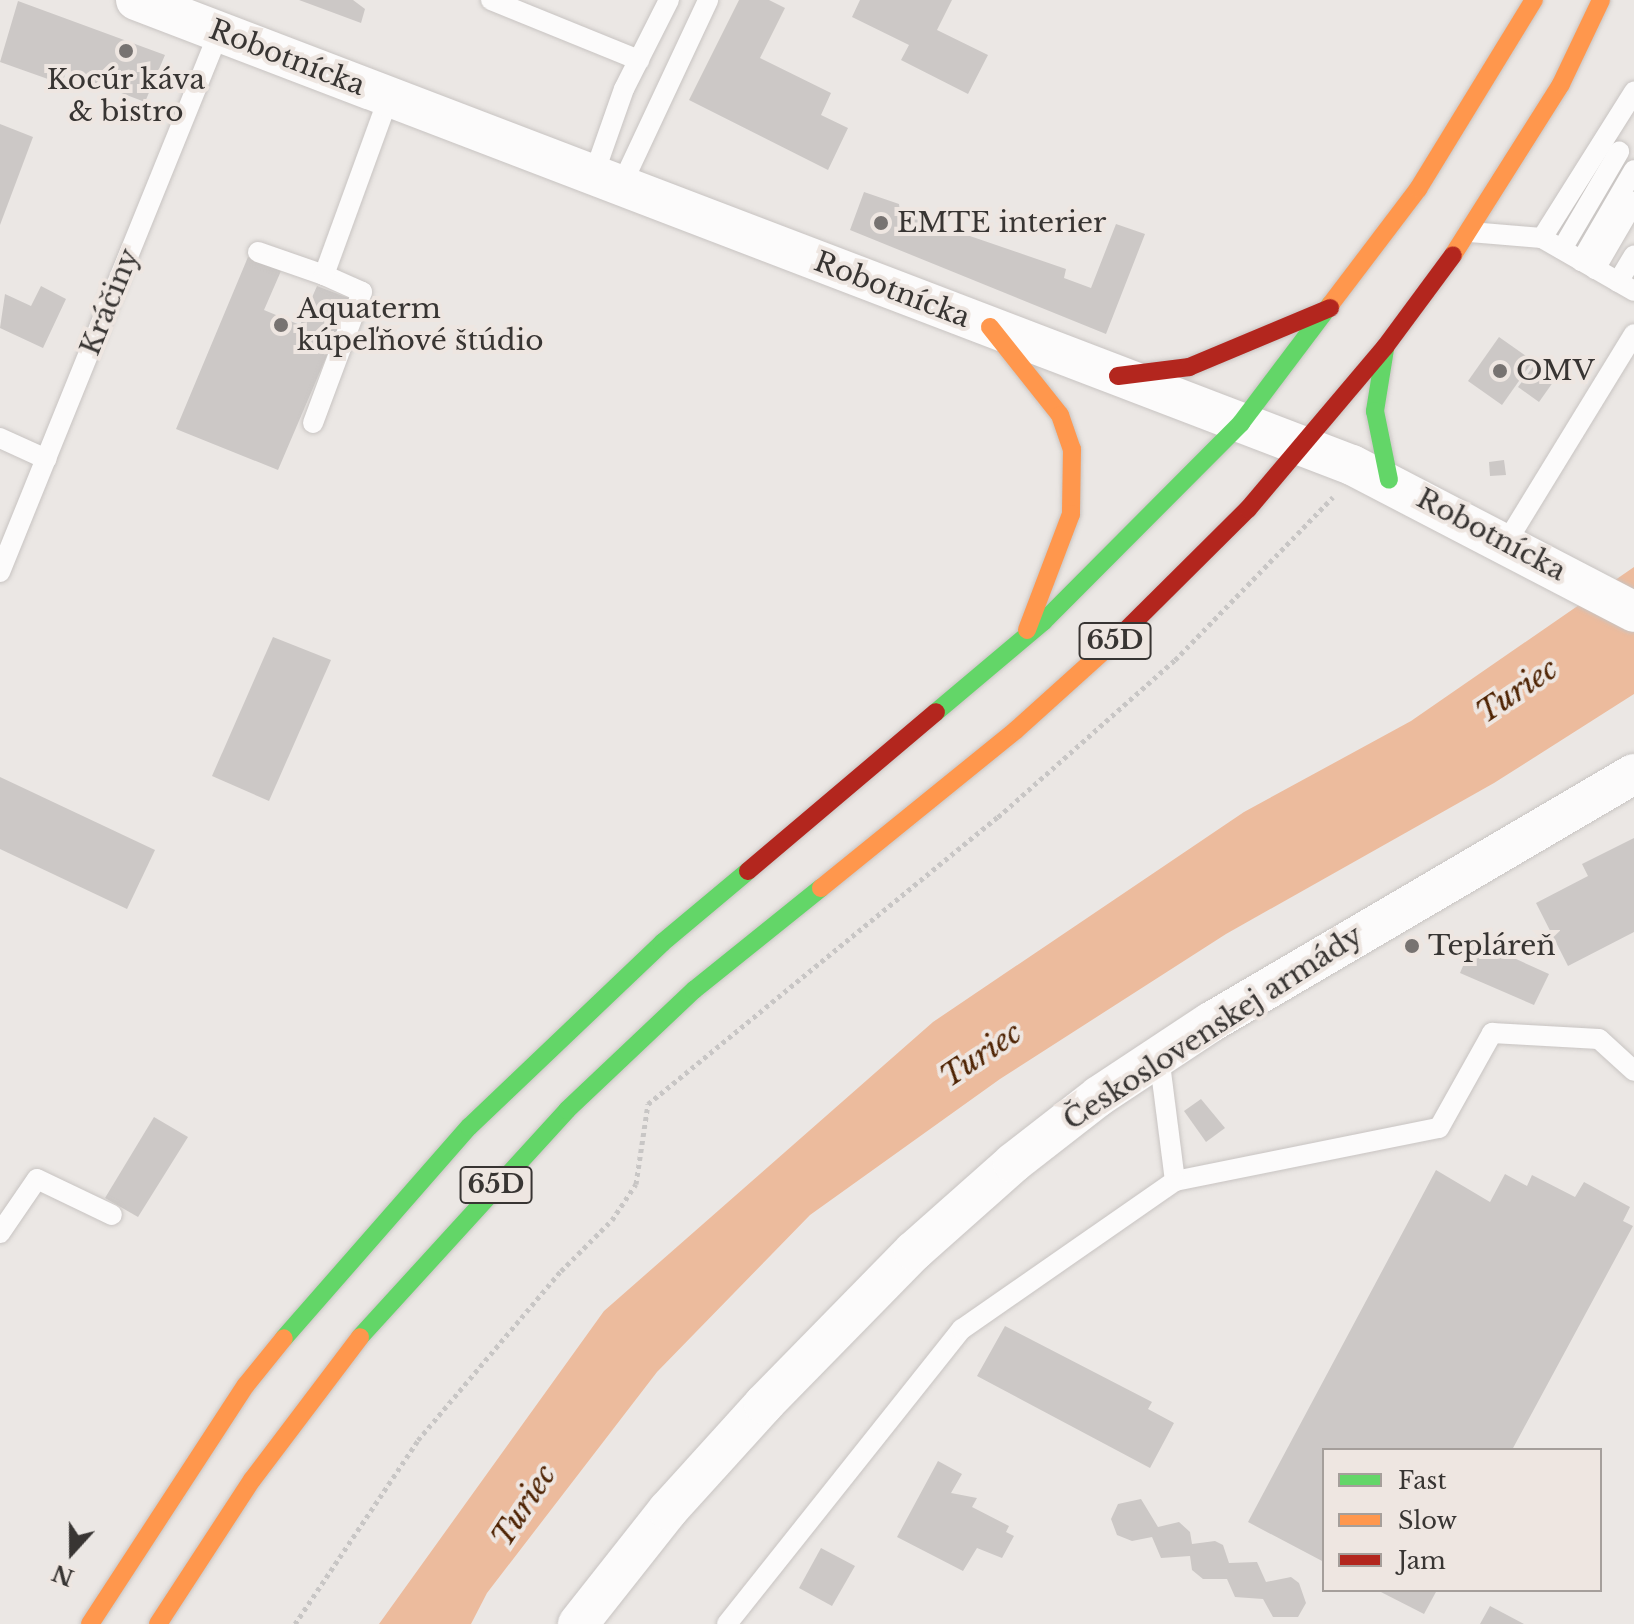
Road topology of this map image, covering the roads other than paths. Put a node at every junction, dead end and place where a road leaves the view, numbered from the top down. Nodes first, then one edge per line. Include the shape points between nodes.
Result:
1 (136, 0) edge
2 (491, 0) edge
3 (669, 0) edge
4 (708, 0) edge
5 (1534, 0) edge
6 (1601, 0) edge
7 (219, 32) junction
8 (639, 60) junction
9 (1634, 92) edge
10 (389, 96) junction
11 (1620, 151) edge
12 (1634, 170) edge
13 (608, 179) junction
14 (1634, 202) edge
15 (1470, 232) junction
16 (1542, 238) junction
17 (1562, 249) junction
18 (258, 252) dead end
19 (1634, 255) edge
20 (1588, 265) junction
21 (324, 275) junction
22 (1629, 286) edge
23 (1332, 307) junction
24 (990, 327) junction
25 (1634, 334) edge
26 (1385, 347) junction
27 (1118, 376) junction
28 (313, 423) dead end
29 (1241, 423) junction
30 (0, 438) edge
31 (1302, 445) junction
32 (46, 459) junction
33 (1389, 480) junction
34 (1506, 543) junction
35 (0, 572) edge
36 (1634, 612) edge
37 (1025, 637) junction
38 (1634, 774) edge
39 (1159, 1056) junction
40 (1634, 1071) edge
41 (1175, 1181) junction
42 (112, 1215) dead end
43 (0, 1233) edge
44 (90, 1624) edge
45 (158, 1624) edge
46 (578, 1624) edge
47 (727, 1624) edge

1 - 7 street, Robotnícka
2 - 8 lane
3 - 8 lane
4 - 13 lane
5 - 23 main road, 65D via 1426,177
6 - 15 main road, 65D via 1561,84
7 - 10 street, Robotnícka
7 - 32 lane, Kráčiny
8 - 13 lane
9 - 11 lane
10 - 13 street, Robotnícka
10 - 21 lane
11 - 16 lane
11 - 17 lane
12 - 20 lane
13 - 24 street, Robotnícka
14 - 20 lane
15 - 16 lane
15 - 26 main road, 65D
16 - 17 lane
17 - 20 lane
18 - 21 lane
19 - 22 lane
20 - 22 lane
21 - 28 lane via 362,292
23 - 27 main road via 1189,367
23 - 29 main road, 65D
24 - 27 street, Robotnícka
24 - 37 main road via 1060,415 1072,449 1071,514
25 - 34 lane
26 - 31 main road, 65D
26 - 33 main road via 1375,411
27 - 29 street, Robotnícka
29 - 31 street, Robotnícka
29 - 37 main road, 65D via 1114,556
30 - 32 lane
31 - 33 street, Robotnícka
31 - 45 main road, 65D via 1200,559 1103,652 969,769 694,990 567,1110 401,1287 346,1354 252,1480
32 - 35 lane, Kráčiny
33 - 34 street, Robotnícka
34 - 36 street, Robotnícka
37 - 44 main road, 65D via 662,943 451,1147 357,1249 246,1385
38 - 39 street, Československej armády
39 - 41 lane
39 - 46 street, Československej armády via 1013,1163 914,1251 716,1454
40 - 41 lane via 1599,1039 1492,1033 1439,1128
41 - 47 lane via 962,1329
42 - 43 lane via 37,1179

